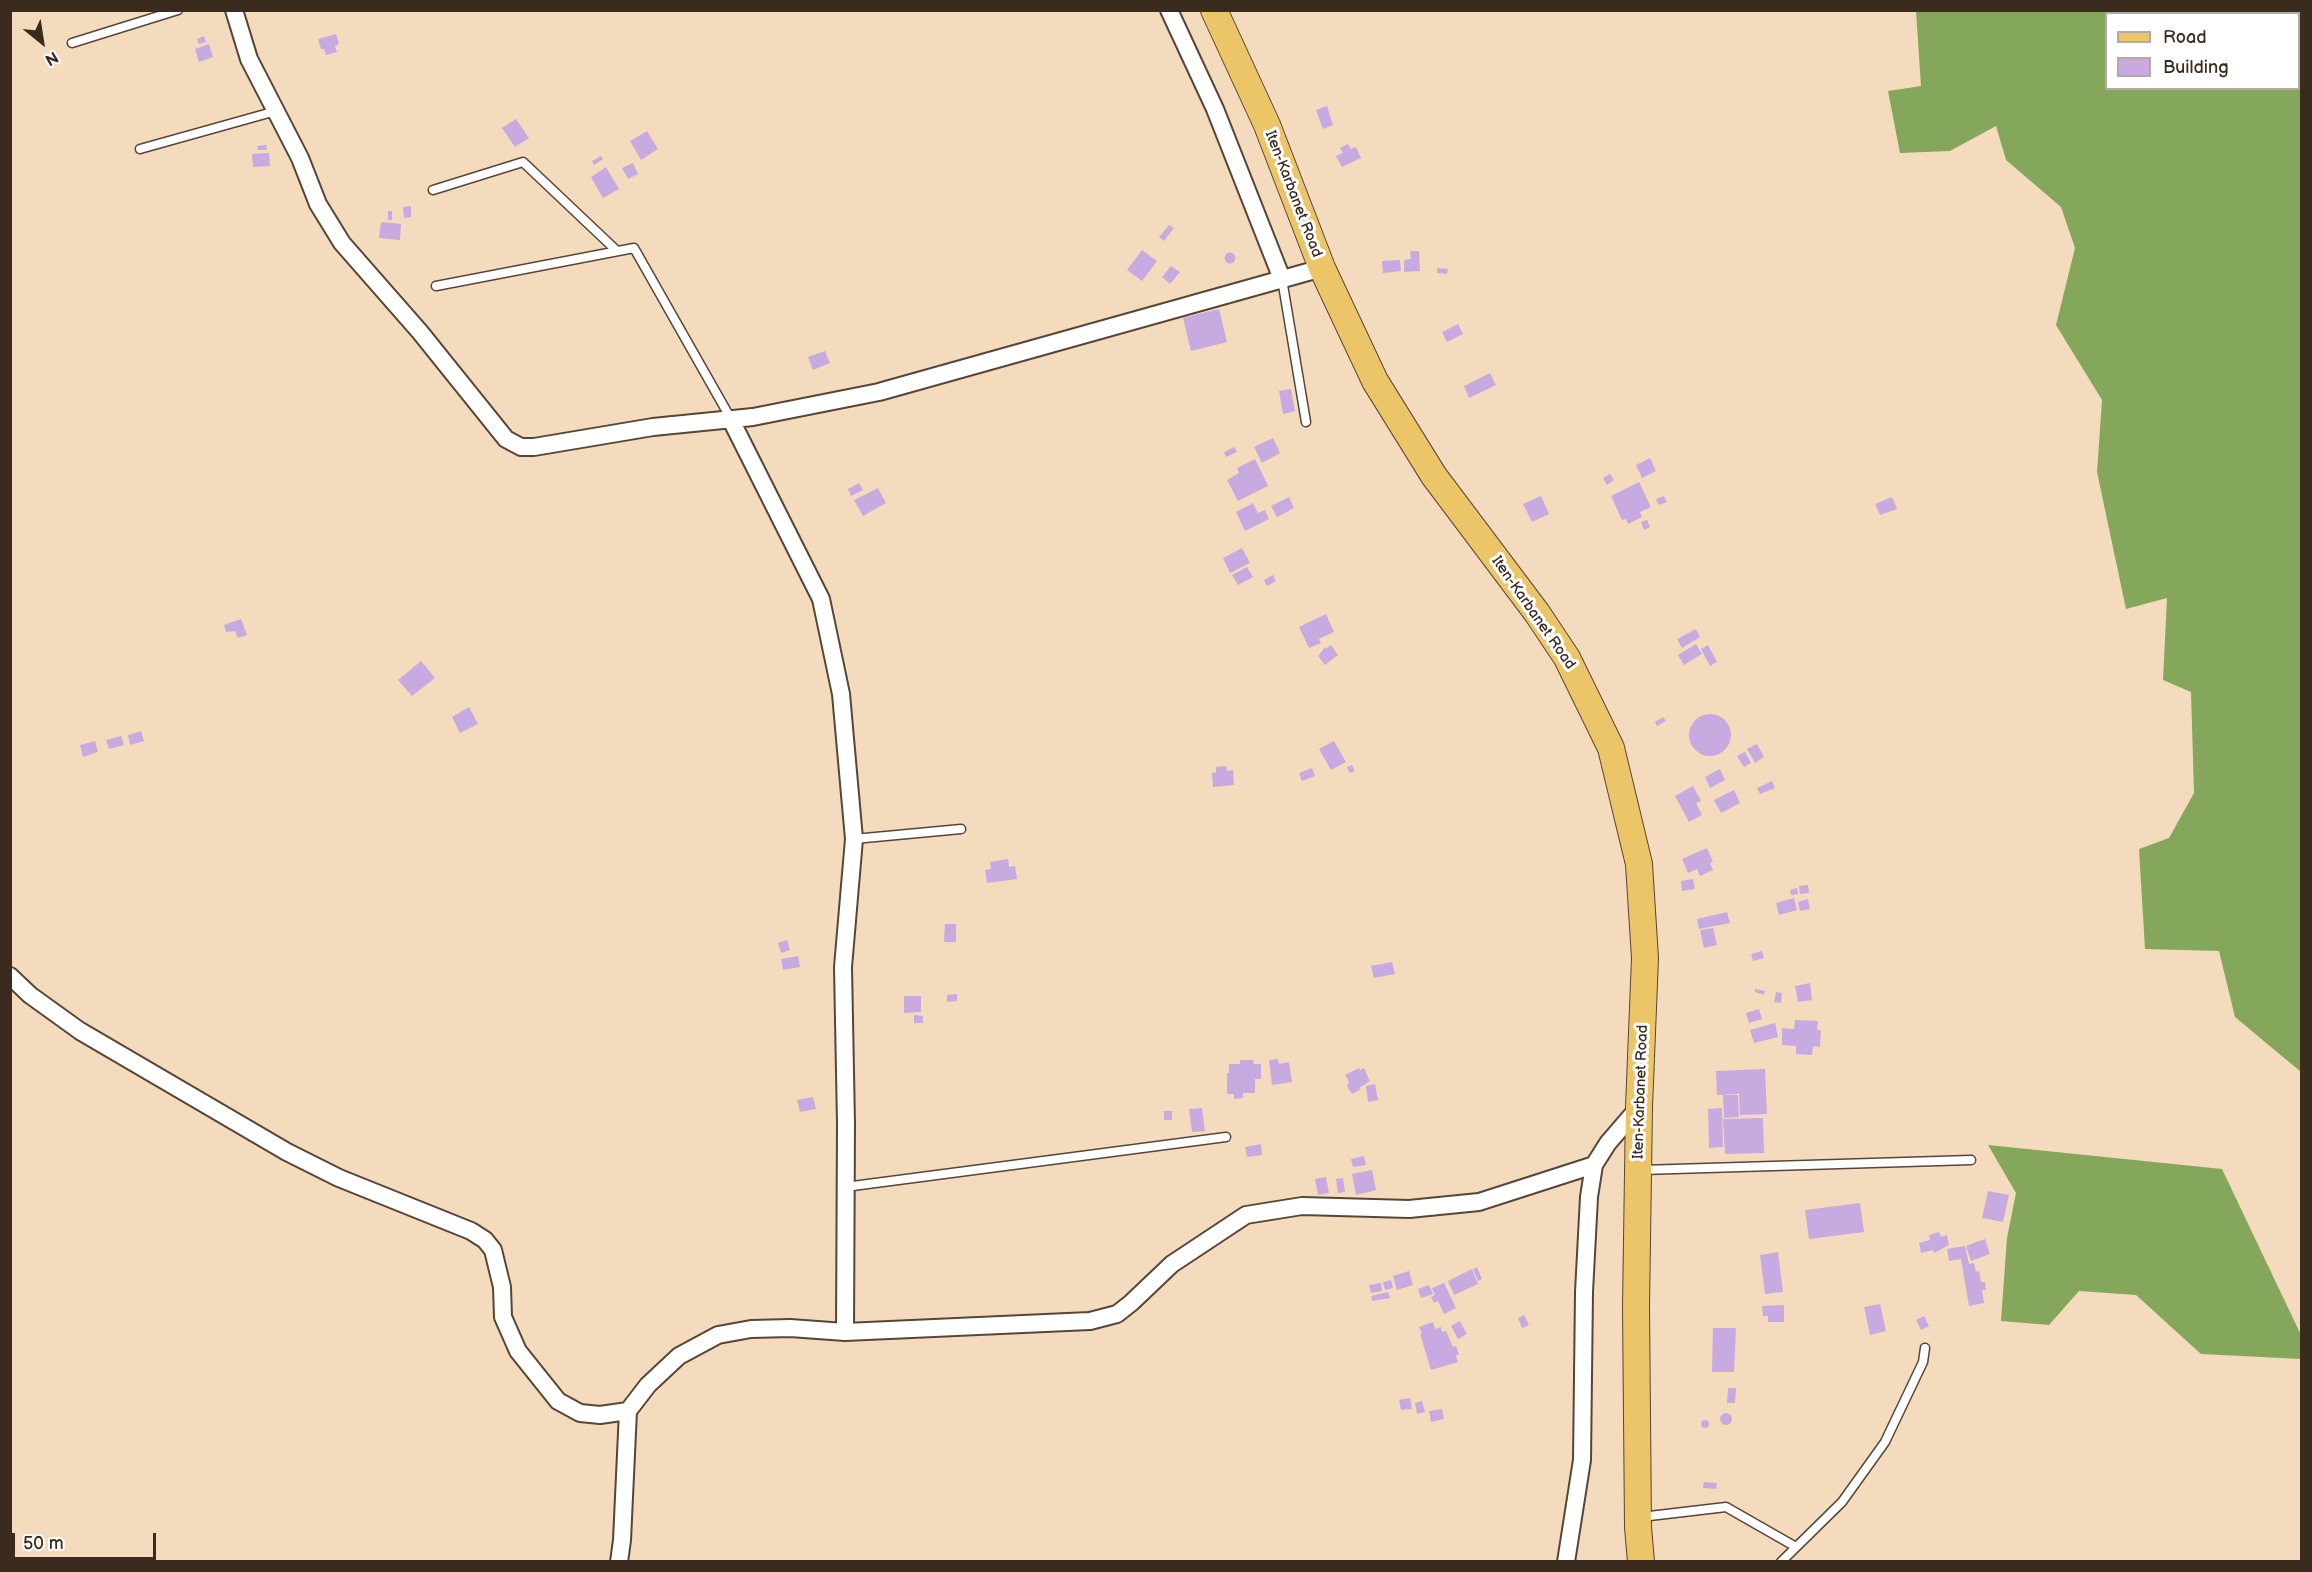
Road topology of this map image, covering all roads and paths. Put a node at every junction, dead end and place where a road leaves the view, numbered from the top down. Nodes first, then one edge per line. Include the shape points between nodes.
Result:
1 (178, 10) edge
2 (234, 10) edge
3 (1169, 10) edge
4 (1214, 10) edge
5 (72, 43) dead end
6 (276, 111) junction
7 (140, 149) dead end
8 (433, 190) dead end
9 (617, 251) junction
10 (1322, 268) junction
11 (1282, 279) junction
12 (436, 286) dead end
13 (731, 420) junction
14 (1306, 422) dead end
15 (961, 829) dead end
16 (854, 839) junction
17 (10, 976) edge
18 (1639, 1107) junction
19 (1226, 1137) dead end
20 (1971, 1160) dead end
21 (1594, 1165) junction
22 (1638, 1170) junction
23 (845, 1187) junction
24 (844, 1332) junction
25 (1926, 1348) dead end
26 (628, 1411) junction
27 (1638, 1518) junction
28 (1796, 1546) junction
29 (619, 1562) edge
30 (1566, 1562) edge
31 (1641, 1562) edge
32 (1781, 1562) edge

1 - 5 lane
2 - 6 street via 249,59
3 - 11 street via 1215,109
4 - 10 main road, Iten-Karbanet Road via 1267,125
6 - 7 lane
6 - 13 street via 318,204 342,243 420,332 506,440 521,447 534,447 653,427
8 - 9 lane via 524,162
9 - 12 lane
9 - 13 lane via 634,248
10 - 11 street
10 - 18 main road, Iten-Karbanet Road via 1375,381 1434,476 1567,658 1611,748 1639,864 1646,958
11 - 13 street via 879,392
11 - 14 lane
13 - 16 street via 821,599 841,694
15 - 16 lane
16 - 23 street via 843,967
17 - 26 street via 80,1031 287,1152 485,1240 493,1250 502,1287 503,1317 518,1352 558,1401 580,1413
18 - 21 street
18 - 22 main road, Iten-Karbanet Road
19 - 23 lane
20 - 22 lane
21 - 24 street via 1479,1202 1409,1209 1302,1206 1246,1215 1172,1264 1117,1314 1090,1321
21 - 30 street via 1584,1292 1582,1460
22 - 27 main road, Iten-Karbanet Road
23 - 24 street
24 - 26 street via 790,1328 718,1335 679,1356 648,1385
25 - 28 lane via 1885,1442 1842,1502
26 - 29 street
27 - 28 lane via 1726,1507
27 - 31 main road, Iten-Karbanet Road
28 - 32 lane

